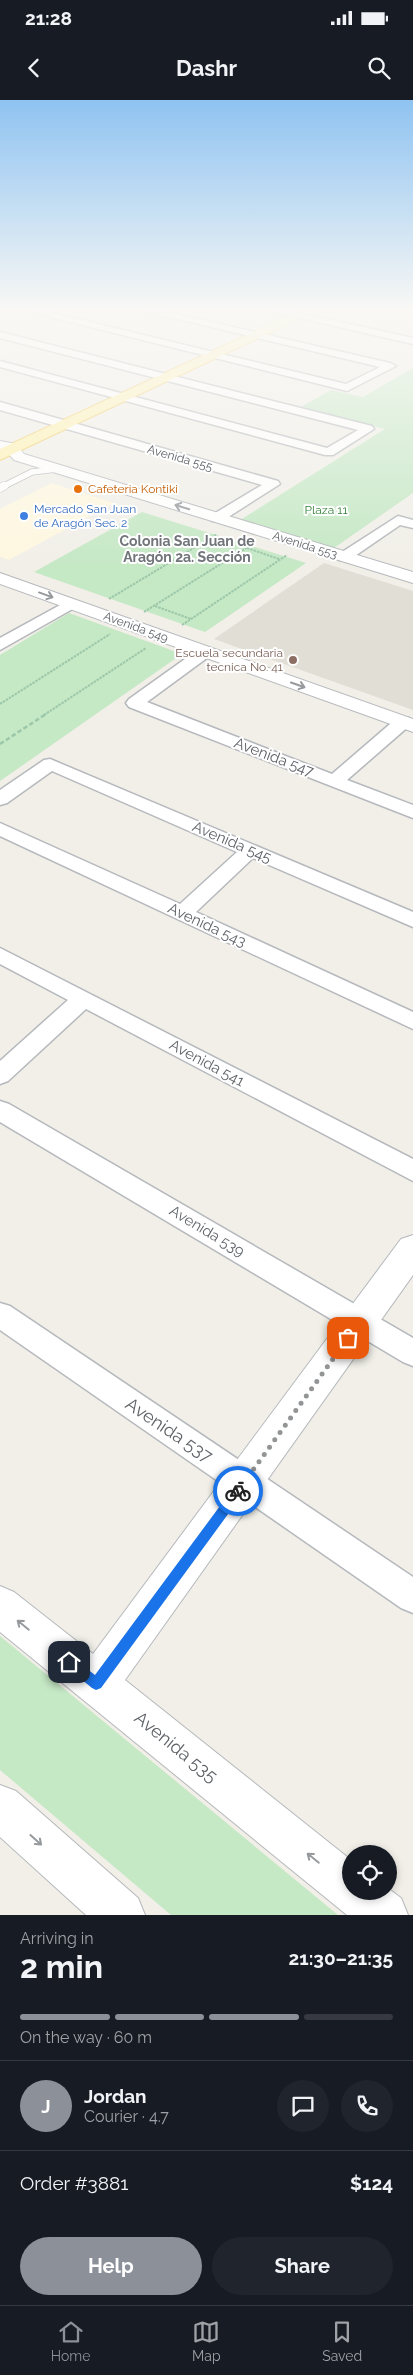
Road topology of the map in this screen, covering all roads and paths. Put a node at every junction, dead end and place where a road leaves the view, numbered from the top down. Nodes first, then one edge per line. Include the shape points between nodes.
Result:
1 (120, 397) edge
2 (128, 397) edge
3 (241, 397) edge
4 (125, 398) junction
5 (0, 406) edge
6 (61, 428) junction
7 (3, 448) edge
8 (57, 469) junction
9 (0, 488) edge
10 (220, 524) junction
11 (413, 524) edge
12 (257, 542) dead end
13 (246, 548) junction
14 (291, 552) dead end
15 (344, 557) junction
16 (280, 559) junction
17 (0, 578) edge
18 (413, 578) edge
19 (108, 600) dead end
20 (71, 604) junction
21 (154, 606) junction
22 (142, 614) dead end
23 (191, 619) junction
24 (179, 627) dead end
25 (115, 631) dead end
26 (152, 644) dead end
27 (0, 645) edge
28 (205, 652) junction
29 (0, 704) edge
30 (408, 724) edge
31 (0, 744) edge
32 (334, 781) junction
33 (0, 799) edge
34 (413, 812) edge
35 (0, 828) edge
36 (250, 850) junction
37 (182, 914) junction
38 (413, 920) edge
39 (0, 956) edge
40 (83, 999) junction
41 (413, 1022) edge
42 (0, 1074) edge
43 (0, 1110) edge
44 (413, 1171) edge
45 (413, 1249) edge
46 (0, 1315) edge
47 (360, 1322) junction
48 (413, 1353) edge
49 (245, 1482) junction
50 (413, 1596) edge
51 (0, 1606) edge
52 (96, 1684) junction
53 (0, 1807) edge
54 (342, 1882) edge
55 (365, 1900) edge
56 (121, 1915) edge
57 (384, 1915) edge

1 - 4 street
2 - 4 main road
3 - 4 street via 368,429 329,452
4 - 6 main road
5 - 6 street, Avenida 555
6 - 7 street
6 - 10 street, Avenida 555 via 273,484
7 - 8 street, Avenida 553 via 19,457
8 - 9 lane via 32,472
10 -> 8 street, Avenida 553
10 - 15 street, Avenida 553
10 - 19 path
11 - 15 street via 398,520
12 - 13 path
13 - 16 path
13 - 21 path
14 - 16 path
15 - 18 street, Avenida 553
16 - 23 path
17 -> 20 street, Avenida 549
20 - 27 street
20 - 28 street, Avenida 549
21 - 22 path
21 - 23 path
23 - 24 path
25 - 29 path
26 - 31 path
28 -> 30 street, Avenida 549
28 - 32 street, Avenida 547 via 135,703
30 - 32 street
32 - 34 street, Avenida 547
33 - 36 street, Avenida 545 via 50,764
35 - 37 street, Avenida 543
36 - 37 street
36 - 38 street, Avenida 545
37 - 41 street, Avenida 543
39 - 40 street, Avenida 541
40 - 42 street
40 - 44 street, Avenida 541
43 - 47 street, Avenida 539
45 - 47 street
46 - 49 street, Avenida 537
47 - 48 street, Avenida 539
47 - 49 street
49 - 50 street, Avenida 537
49 - 52 street
52 -> 51 street, Avenida 535
54 -> 52 street, Avenida 535
53 -> 56 street
55 - 57 street

